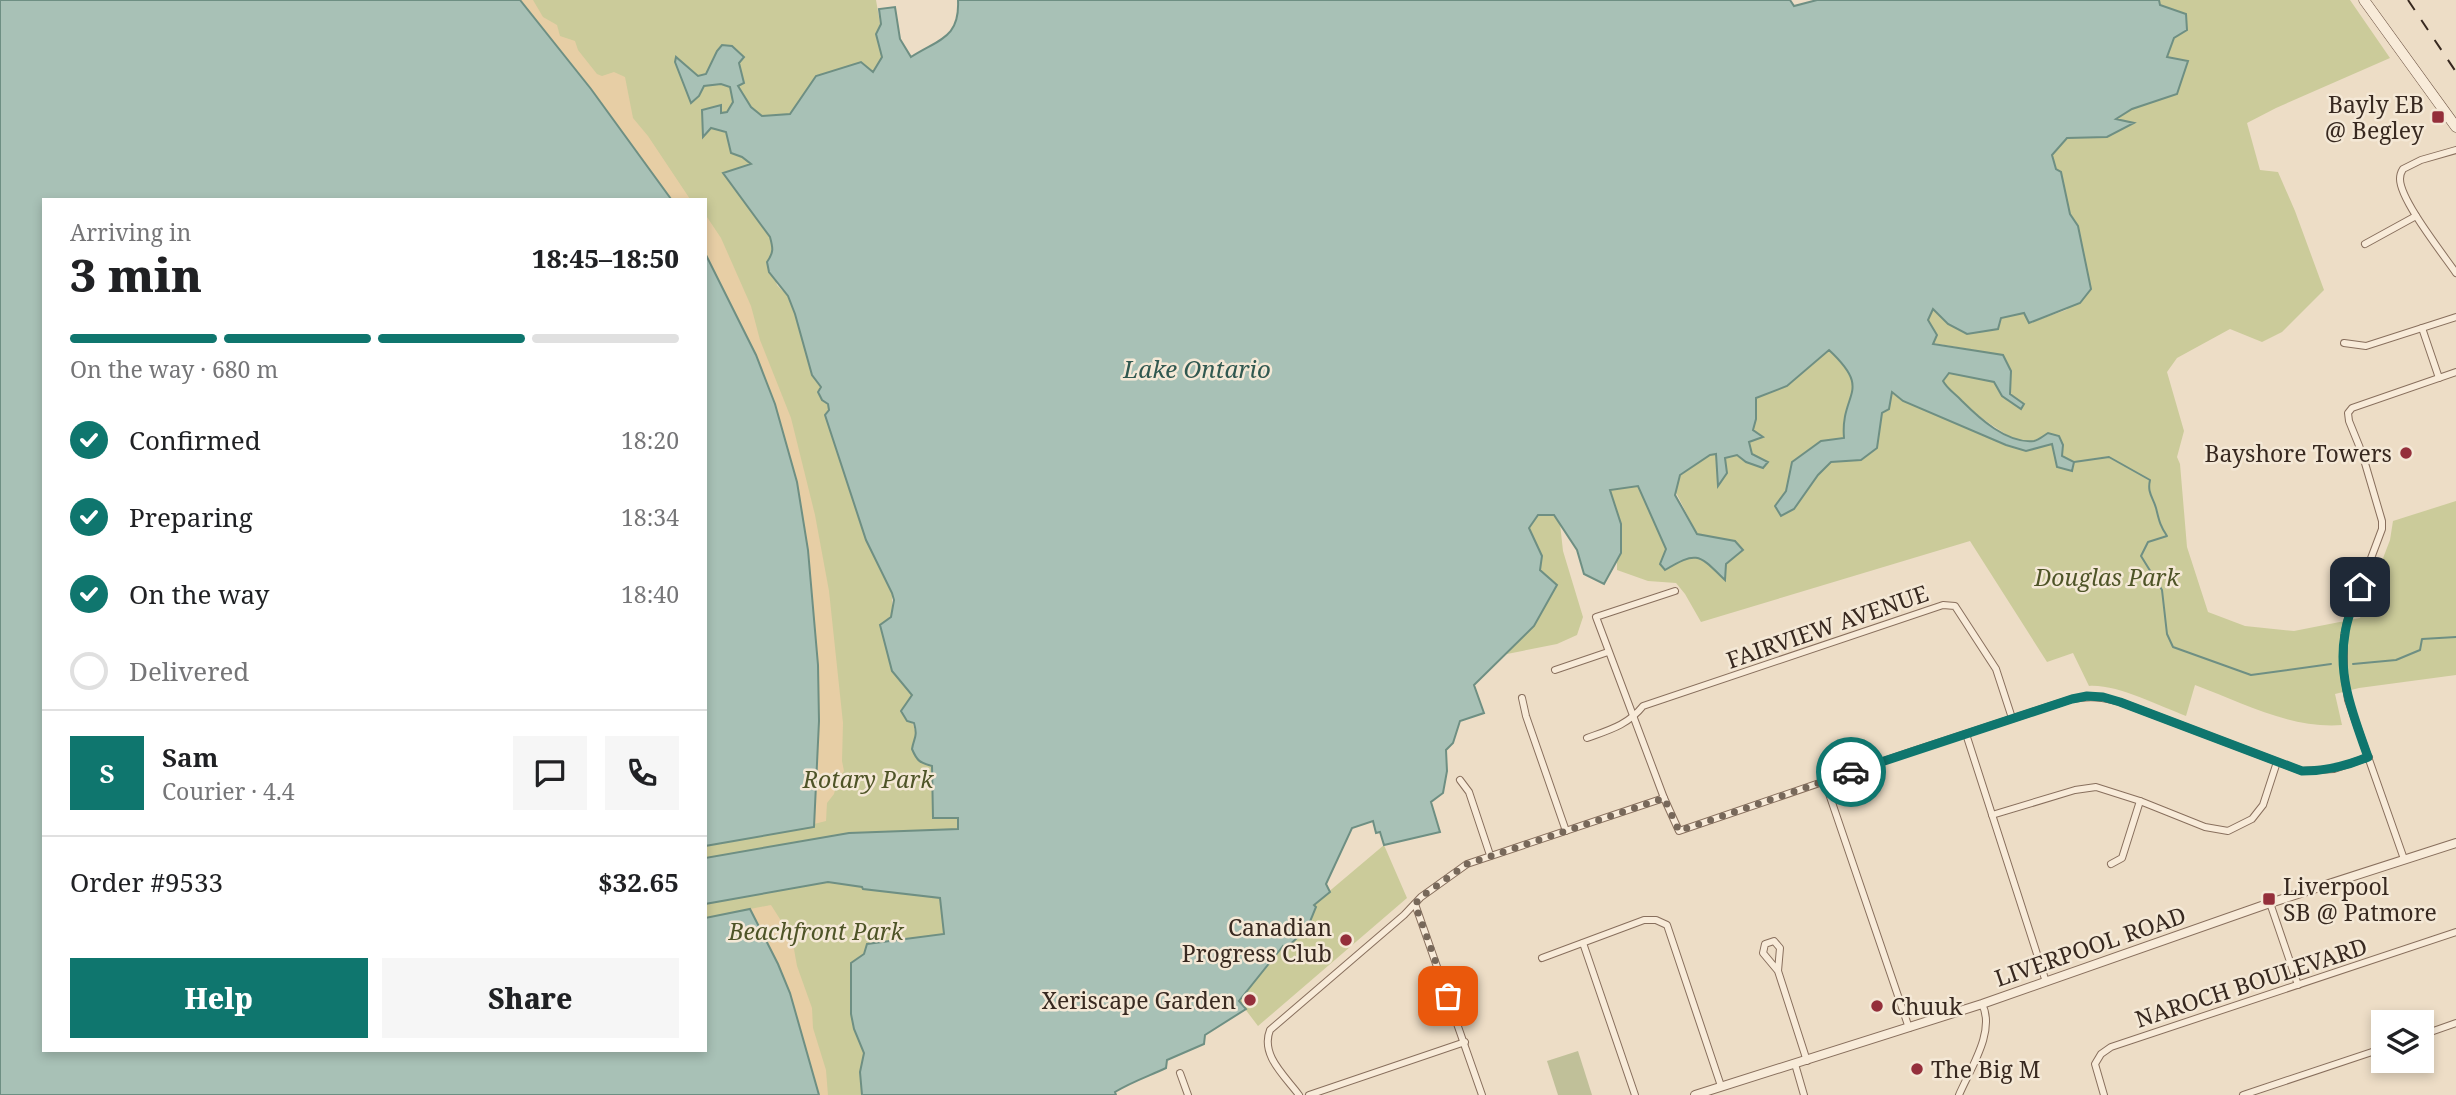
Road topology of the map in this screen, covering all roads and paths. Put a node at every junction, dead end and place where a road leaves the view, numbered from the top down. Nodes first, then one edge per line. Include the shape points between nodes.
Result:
1 (2364, 0) edge
2 (2456, 127) edge
3 (2456, 150) edge
4 (2416, 216) junction
5 (2365, 244) dead end
6 (2456, 273) edge
7 (2456, 317) edge
8 (2422, 328) junction
9 (2344, 343) dead end
10 (2456, 372) edge
11 (2439, 378) junction
12 (1675, 591) dead end
13 (1608, 652) junction
14 (1555, 670) dead end
15 (1522, 698) dead end
16 (1634, 717) junction
17 (2012, 718) junction
18 (1966, 734) junction
19 (1587, 738) dead end
20 (2368, 757) junction
21 (2277, 762) junction
22 (1460, 779) dead end
23 (1825, 782) junction
24 (1664, 798) junction
25 (2140, 801) junction
26 (1992, 816) junction
27 (1566, 831) junction
28 (2456, 843) edge
29 (1490, 855) junction
30 (2404, 859) junction
31 (2111, 864) dead end
32 (2270, 903) junction
33 (1415, 904) junction
34 (2456, 932) edge
35 (1583, 943) junction
36 (1542, 958) dead end
37 (1778, 971) dead end
38 (2046, 982) junction
39 (2298, 985) junction
40 (1982, 1004) junction
41 (2456, 1023) edge
42 (1909, 1028) junction
43 (2434, 1031) edge
44 (1465, 1042) junction
45 (2371, 1052) edge
46 (1807, 1060) junction
47 (1795, 1064) junction
48 (1180, 1073) dead end
49 (1721, 1086) junction
50 (1188, 1095) edge
51 (1299, 1095) edge
52 (1309, 1095) edge
53 (1482, 1095) edge
54 (1635, 1095) edge
55 (1695, 1095) edge
56 (1804, 1095) edge
57 (1959, 1095) edge
58 (2104, 1095) edge
59 (2243, 1095) edge

1 - 2 main road
3 - 4 street via 2403,169 2401,187
4 - 5 street
4 - 6 street
7 - 8 street
8 - 9 street via 2366,346
8 - 11 street
10 - 11 street
11 - 20 street via 2348,413 2382,521 2347,622 2343,654 2348,700
12 - 13 street via 1596,618
13 - 14 street
13 - 16 street
15 - 27 street
16 - 17 street, FAIRVIEW AVENUE via 1643,706 1943,605 1955,606 1996,668
16 - 19 street
16 - 24 street
17 - 18 street
17 - 21 street via 2072,699 2103,697
18 - 23 street
18 - 26 street
20 - 21 street via 2320,771 2302,771
20 - 30 street
21 - 25 street via 2263,804 2252,819 2228,831 2205,827
22 - 29 street via 1469,792
23 - 24 street via 1679,831
23 - 42 street
24 - 27 street
25 - 26 street via 2096,787
25 - 31 street via 2122,858
26 - 38 street
27 - 29 street
28 - 30 street, LIVERPOOL ROAD
29 - 33 street via 1453,873
30 - 32 street, LIVERPOOL ROAD
32 - 38 street, LIVERPOOL ROAD
32 - 39 street
33 - 44 street
33 - 51 street via 1270,1030 1266,1048
34 - 39 street, NAROCH BOULEVARD
35 - 36 street
35 - 49 street via 1644,920 1667,925
35 - 54 street
37 - 46 street
38 - 40 street, LIVERPOOL ROAD
39 - 58 street, NAROCH BOULEVARD via 2111,1048 2095,1064
40 - 42 street, LIVERPOOL ROAD
40 - 57 street via 1986,1012 1981,1045
41 - 43 street
42 - 46 street, LIVERPOOL ROAD
44 - 52 street
44 - 53 street
45 - 59 street
46 - 47 street, LIVERPOOL ROAD
47 - 49 street, LIVERPOOL ROAD
47 - 56 street
48 - 50 street
49 - 55 street, LIVERPOOL ROAD

